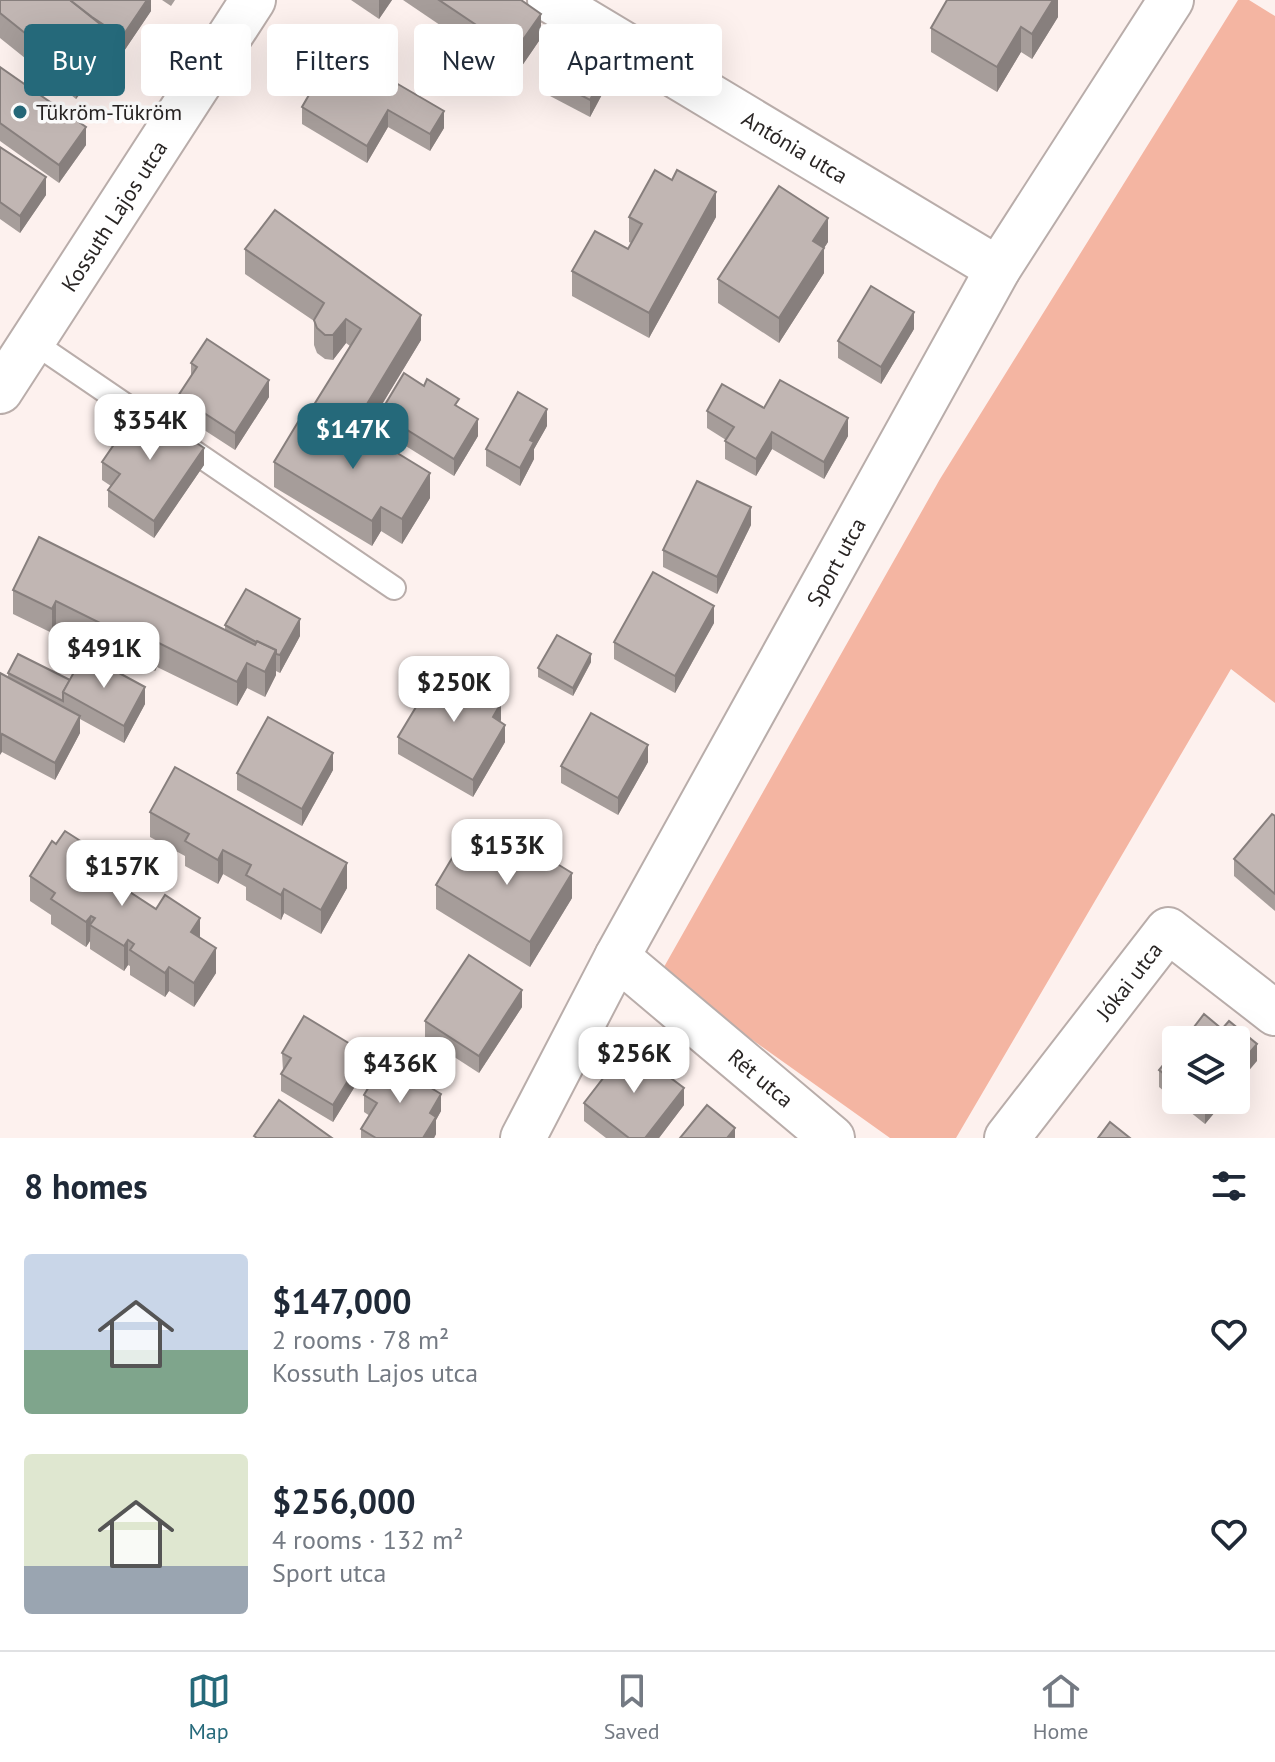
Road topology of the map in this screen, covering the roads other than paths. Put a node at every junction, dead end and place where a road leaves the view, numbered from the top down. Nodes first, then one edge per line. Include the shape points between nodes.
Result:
1 (253, 0) edge
2 (550, 0) edge
3 (1171, 0) edge
4 (998, 269) junction
5 (33, 342) junction
6 (0, 391) edge
7 (394, 588) dead end
8 (617, 957) junction
9 (1275, 1013) edge
10 (523, 1138) edge
11 (832, 1138) edge
12 (1007, 1138) edge

1 - 5 street, Kossuth Lajos utca
2 - 4 street, Antónia utca
3 - 4 street, Sport utca
4 - 8 street, Sport utca
5 - 6 street, Kossuth Lajos utca
5 - 7 lane
8 - 10 street, Sport utca
8 - 11 street, Rét utca
9 - 12 street, Jókai utca via 1168,930

